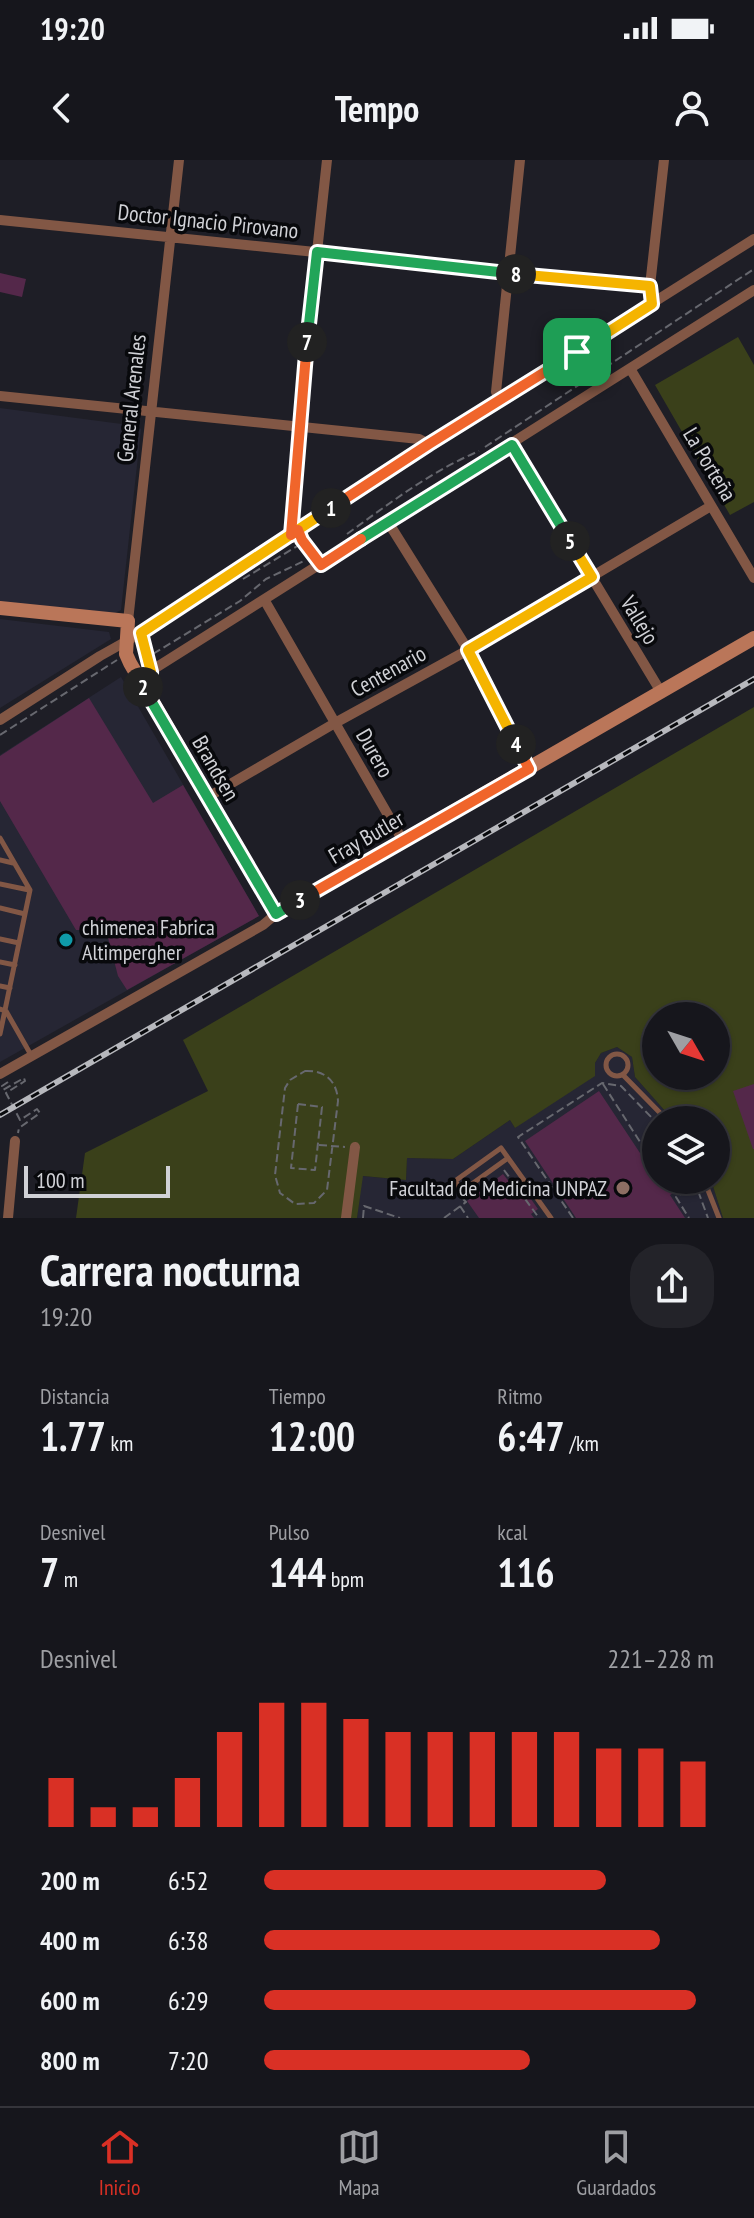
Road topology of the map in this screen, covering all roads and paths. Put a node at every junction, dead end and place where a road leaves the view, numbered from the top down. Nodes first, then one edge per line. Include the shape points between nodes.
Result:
1 (179, 160) edge
2 (327, 160) edge
3 (520, 160) edge
4 (664, 160) edge
5 (0, 220) edge
6 (172, 236) junction
7 (754, 239) edge
8 (317, 252) junction
9 (754, 269) edge
10 (510, 273) junction
11 (650, 286) junction
12 (754, 290) edge
13 (652, 304) junction
14 (631, 370) junction
15 (0, 396) edge
16 (502, 400) junction
17 (152, 412) junction
18 (298, 427) junction
19 (429, 444) junction
20 (512, 445) junction
21 (711, 506) junction
22 (388, 522) junction
23 (295, 532) junction
24 (340, 539) dead end
25 (322, 552) dead end
26 (315, 557) junction
27 (592, 577) junction
28 (754, 578) edge
29 (265, 601) junction
30 (0, 608) edge
31 (128, 621) junction
32 (141, 633) junction
33 (754, 638) edge
34 (126, 641) junction
35 (468, 650) junction
36 (147, 657) junction
37 (135, 673) junction
38 (661, 692) junction
39 (0, 720) edge
40 (335, 723) junction
41 (529, 769) junction
42 (208, 797) junction
43 (0, 838) edge
44 (403, 841) junction
45 (0, 860) edge
46 (14, 863) junction
47 (0, 884) edge
48 (30, 890) junction
49 (0, 908) edge
50 (25, 914) junction
51 (276, 914) junction
52 (0, 939) edge
53 (19, 943) junction
54 (0, 962) edge
55 (15, 965) junction
56 (0, 986) edge
57 (10, 988) junction
58 (3, 1010) edge
59 (0, 1034) edge
60 (31, 1056) junction
61 (23, 1072) dead end
62 (0, 1074) edge
63 (623, 1074) junction
64 (602, 1083) junction
65 (654, 1106) edge
66 (642, 1108) edge
67 (15, 1141) joint
68 (318, 1145) junction
69 (642, 1145) edge
70 (334, 1146) junction
71 (355, 1147) joint
72 (508, 1158) junction
73 (500, 1164) junction
74 (462, 1191) junction
75 (681, 1194) edge
76 (699, 1194) edge
77 (710, 1194) edge
78 (460, 1206) junction
79 (8, 1218) edge
80 (346, 1218) edge
81 (363, 1218) edge
82 (400, 1218) edge
83 (444, 1218) edge
84 (468, 1218) edge
85 (539, 1218) edge
86 (551, 1218) edge
87 (573, 1218) edge
88 (689, 1218) edge
89 (708, 1218) edge
90 (719, 1218) edge

1 - 6 street, General Arenales
2 - 8 street
3 - 10 street
4 - 11 street
5 - 6 street, Doctor Ignacio Pirovano
6 - 8 street, Doctor Ignacio Pirovano
6 - 17 street, General Arenales
7 - 13 street
8 - 10 street, Doctor Ignacio Pirovano
8 - 18 street
9 - 24 path via 480,450 406,489
10 - 11 street, Doctor Ignacio Pirovano
10 - 16 street via 496,392
11 - 13 street
12 - 14 street
13 - 16 street
14 - 20 street
14 - 21 street, La Porteña
15 - 17 street
16 - 19 street
17 - 18 street
17 - 31 street, General Arenales
18 - 19 street
18 - 23 street
19 - 23 street
20 - 22 street
20 - 27 street, Vallejo
21 - 27 street, Centenario
21 - 28 street, La Porteña
22 - 29 street
22 - 35 street
23 - 26 path
23 - 32 street
25 - 26 path
26 - 36 path via 266,579 240,601
27 - 35 street, Centenario
27 - 38 street, Vallejo
29 - 37 street
29 - 40 street, Durero
30 - 31 street
31 - 34 street, General Arenales
32 - 34 street
32 - 36 path
33 - 38 street, Fray Butler
34 - 37 street, Brandsen
34 - 39 street
35 - 40 street, Centenario
35 - 41 street
36 - 37 path
37 - 42 street, Brandsen
38 - 41 street, Fray Butler
40 - 42 street, Centenario
40 - 44 street, Durero
41 - 44 street, Fray Butler
42 - 51 street, Brandsen
43 - 46 lane
44 - 51 street, Fray Butler
45 - 46 lane
46 - 48 lane
47 - 48 lane
48 - 50 lane
49 - 50 lane
50 - 53 lane
51 - 60 street, Fray Butler
52 - 53 lane
53 - 55 lane
54 - 55 lane
55 - 57 lane
56 - 57 lane
57 - 58 lane
58 - 59 lane
58 - 60 lane
60 - 62 street, Fray Butler
61 - 67 path via 3,1090 24,1078 6,1093 20,1120 37,1109 40,1113 19,1128
63 - 63 lane via 609,1073 605,1066 610,1056 626,1059
63 - 65 lane
64 - 66 path via 621,1086
64 - 69 path
64 - 87 path via 518,1137
67 - 79 street
68 - 68 path via 322,1107 298,1104 291,1168 315,1170
68 - 70 path
70 - 70 path via 335,1084 322,1073 296,1075 283,1096 275,1175 286,1200 304,1205 322,1197 330,1181
70 - 71 path
71 - 80 street
72 - 73 lane
72 - 74 lane via 501,1148 455,1181
72 - 86 lane
73 - 74 lane
73 - 85 path
74 - 78 path via 466,1202
75 - 88 path via 676,1197
76 - 89 path
77 - 90 lane
78 - 83 path
78 - 84 path
81 - 82 path via 364,1206

